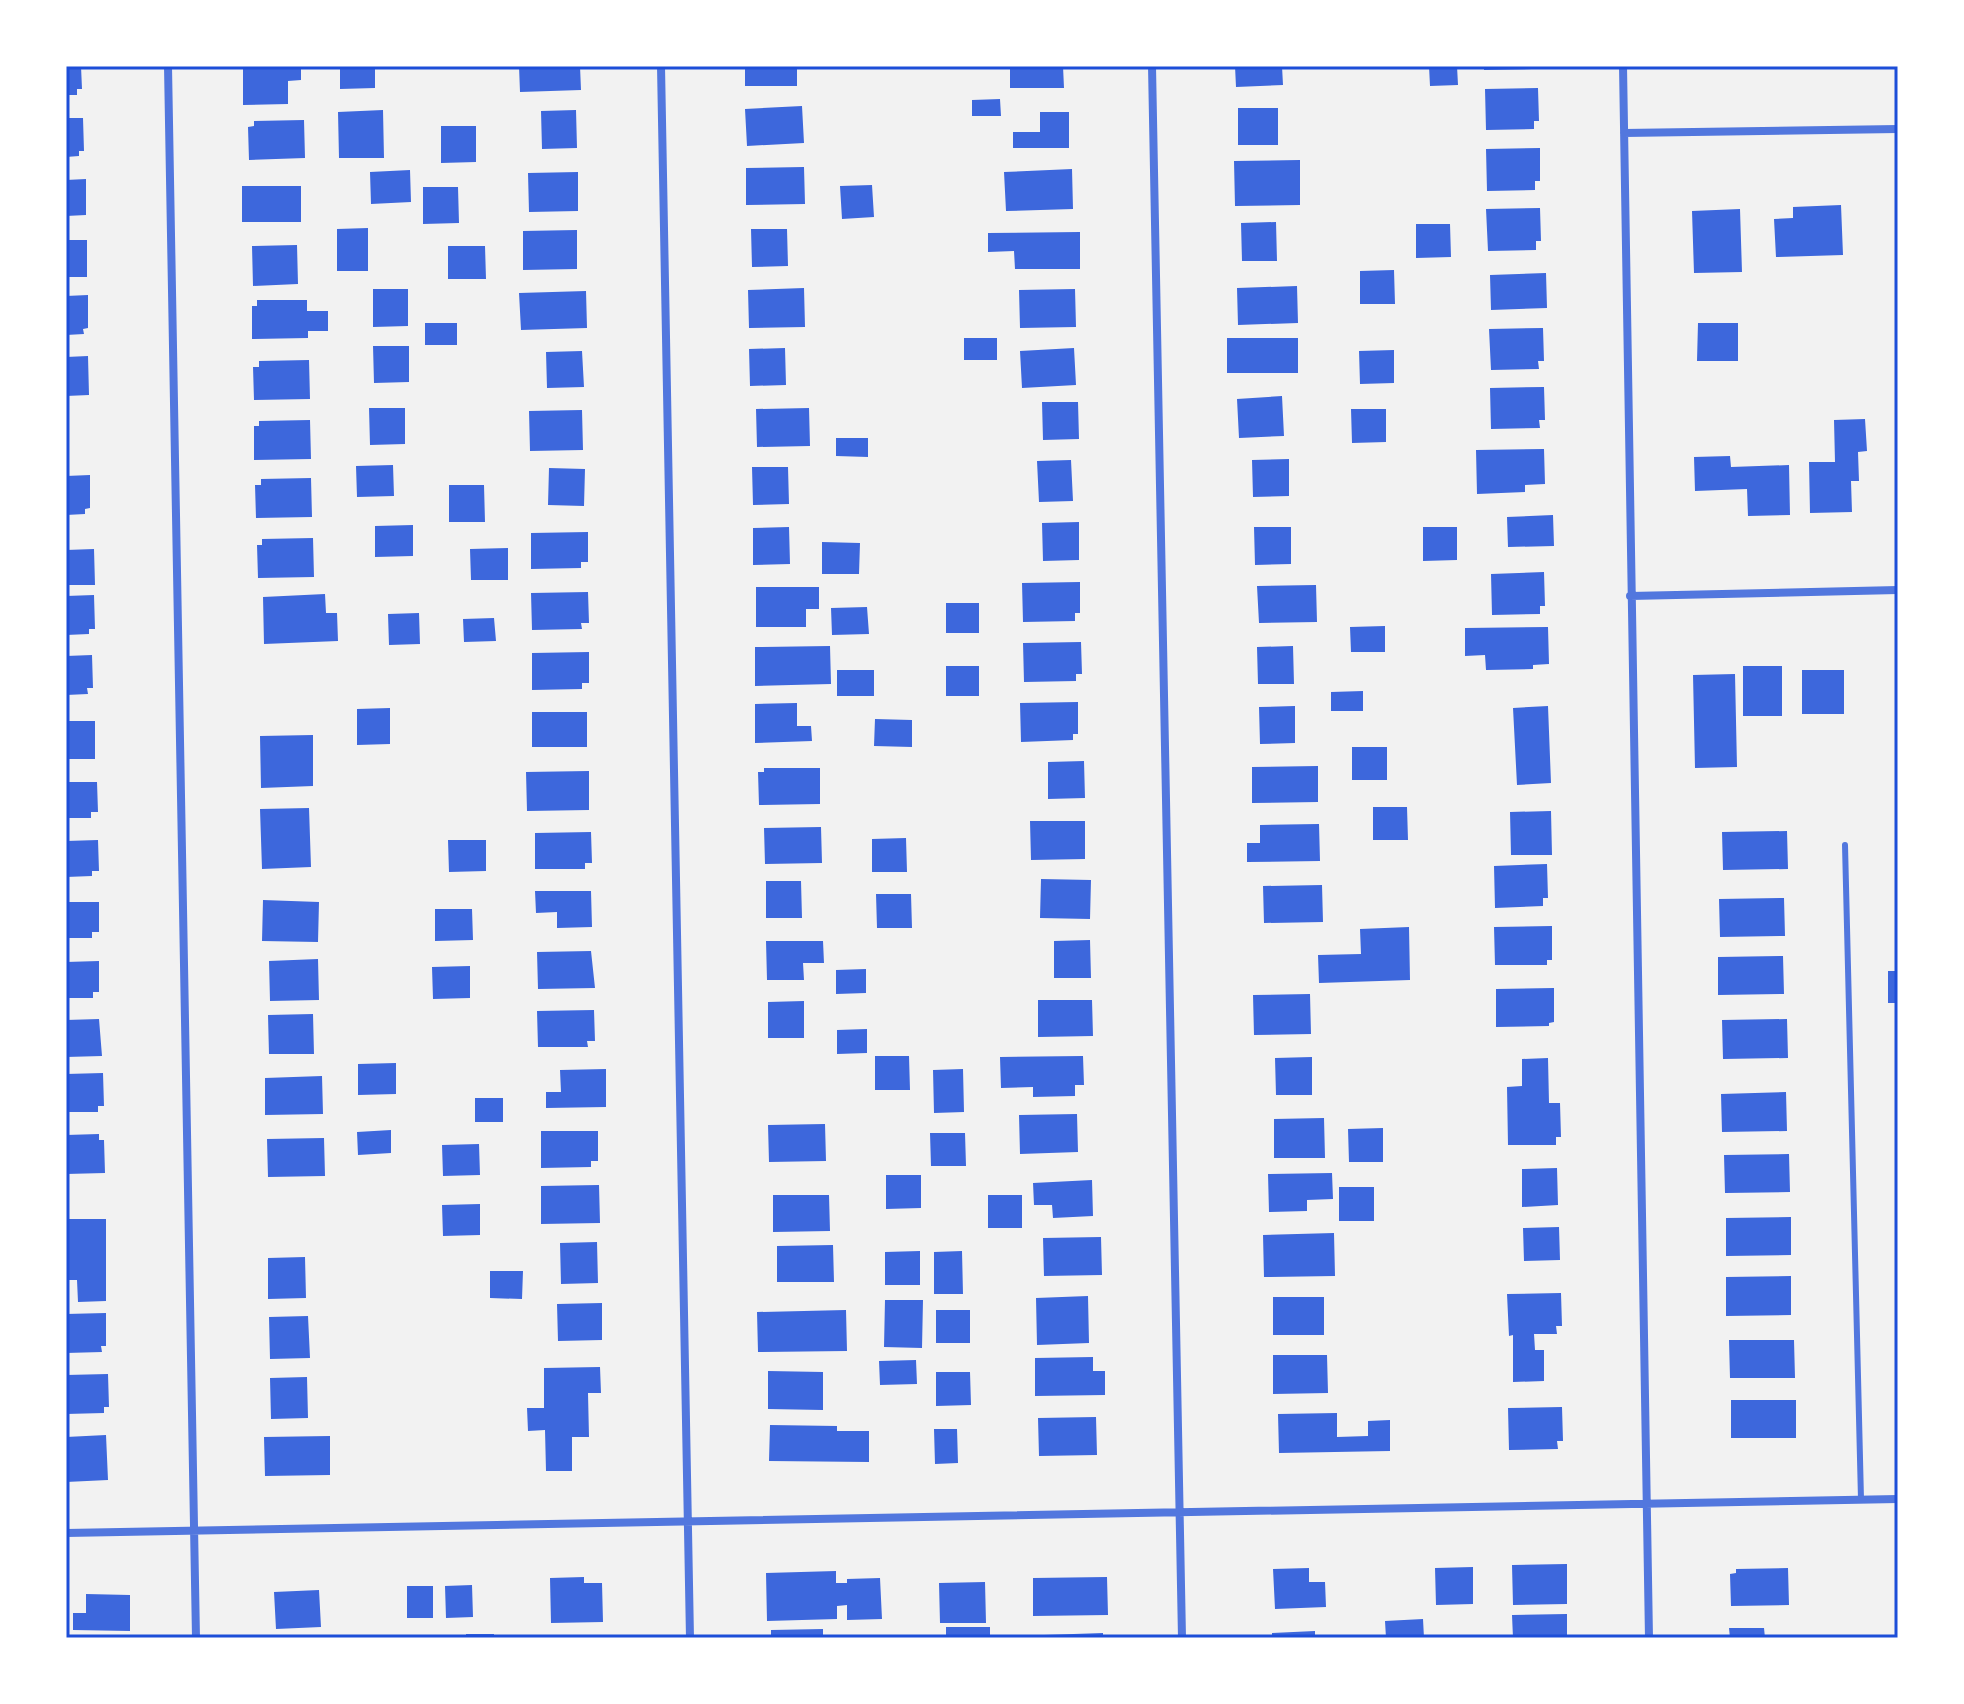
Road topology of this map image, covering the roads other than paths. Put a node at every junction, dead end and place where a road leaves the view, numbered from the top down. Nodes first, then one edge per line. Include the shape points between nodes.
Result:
1 (168, 66) edge
2 (661, 66) edge
3 (1152, 66) edge
4 (1623, 66) edge
5 (1898, 129) edge
6 (1624, 133) junction
7 (1898, 590) edge
8 (1630, 596) junction
9 (1845, 845) dead end
10 (1861, 1499) junction
11 (1898, 1499) edge
12 (1647, 1504) junction
13 (1181, 1513) junction
14 (688, 1522) junction
15 (194, 1531) junction
16 (66, 1533) edge
17 (196, 1638) edge
18 (690, 1638) edge
19 (1182, 1638) edge
20 (1649, 1638) edge

1 - 15 street
2 - 14 street
3 - 13 street
4 - 6 street
5 - 6 street
6 - 8 street
7 - 8 street
8 - 12 street
9 - 10 lane
10 - 11 street
10 - 12 street
12 - 13 street
12 - 20 street
13 - 14 street
13 - 19 street
14 - 15 street
14 - 18 street
15 - 16 street
15 - 17 street

